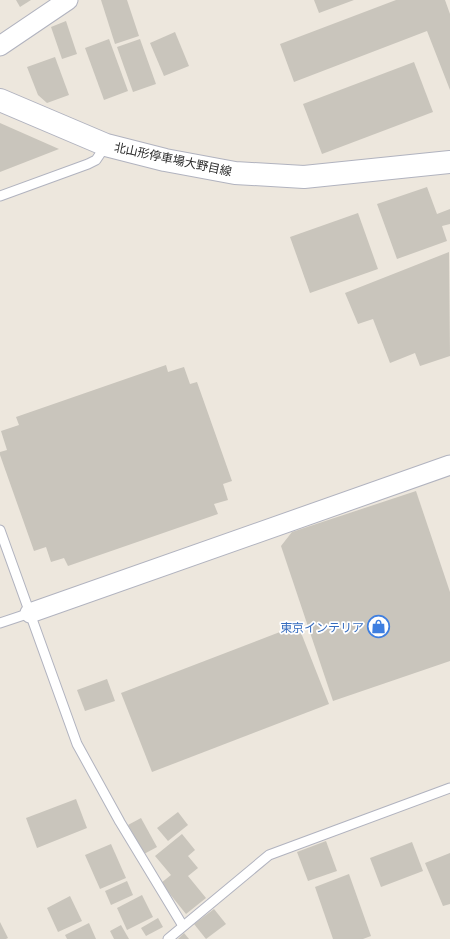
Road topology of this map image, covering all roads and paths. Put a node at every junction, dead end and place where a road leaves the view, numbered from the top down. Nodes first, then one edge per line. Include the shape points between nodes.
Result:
1 (68, 0) edge
2 (0, 46) edge
3 (0, 100) edge
4 (106, 145) junction
5 (450, 162) edge
6 (0, 196) edge
7 (450, 465) edge
8 (0, 530) edge
9 (30, 613) junction
10 (0, 623) edge
11 (450, 788) edge
12 (183, 926) junction
13 (168, 939) edge

1 - 2 street
3 - 4 main road, 北山形停車場大野目線
4 - 5 main road, 北山形停車場大野目線 via 165,160 235,173 304,177
4 - 6 lane via 96,160 88,164
7 - 9 street
8 - 9 lane
9 - 10 lane
9 - 12 lane via 77,744 120,822
11 - 12 lane via 269,855
12 - 13 lane

